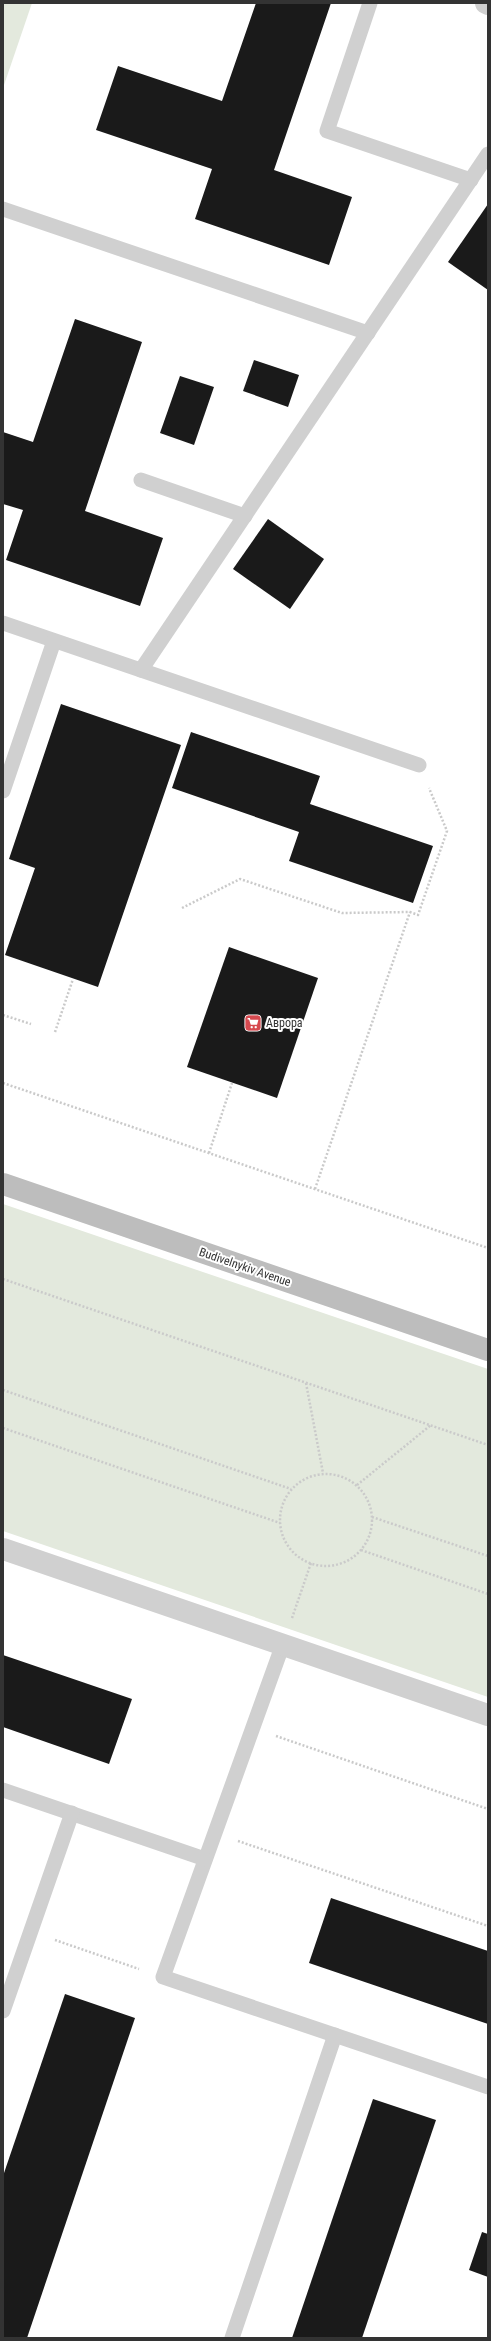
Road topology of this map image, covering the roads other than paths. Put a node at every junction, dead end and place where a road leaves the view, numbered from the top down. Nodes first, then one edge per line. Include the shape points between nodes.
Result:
1 (370, 3) edge
2 (488, 154) edge
3 (471, 180) junction
4 (3, 209) edge
5 (368, 333) junction
6 (141, 480) dead end
7 (245, 516) junction
8 (3, 623) edge
9 (54, 641) junction
10 (141, 670) junction
11 (419, 765) road end
12 (3, 791) edge
13 (3, 1184) edge
14 (488, 1350) edge
15 (3, 1549) edge
16 (283, 1644) junction
17 (488, 1714) edge
18 (3, 1790) edge
19 (72, 1813) junction
20 (205, 1859) junction
21 (3, 2011) edge
22 (335, 2035) junction
23 (488, 2087) edge
24 (232, 2338) edge

1 - 3 lane via 327,131
2 - 3 lane
3 - 5 lane
4 - 5 lane
5 - 7 lane
6 - 7 lane
7 - 10 lane
8 - 9 lane
9 - 10 lane
9 - 12 lane
10 - 11 lane
13 - 14 main road, Budivelnykiv Avenue
15 - 16 street
16 - 17 street
16 - 20 lane
18 - 19 lane
19 - 20 lane
19 - 21 lane
20 - 22 lane via 163,1977
22 - 23 lane
22 - 24 lane

